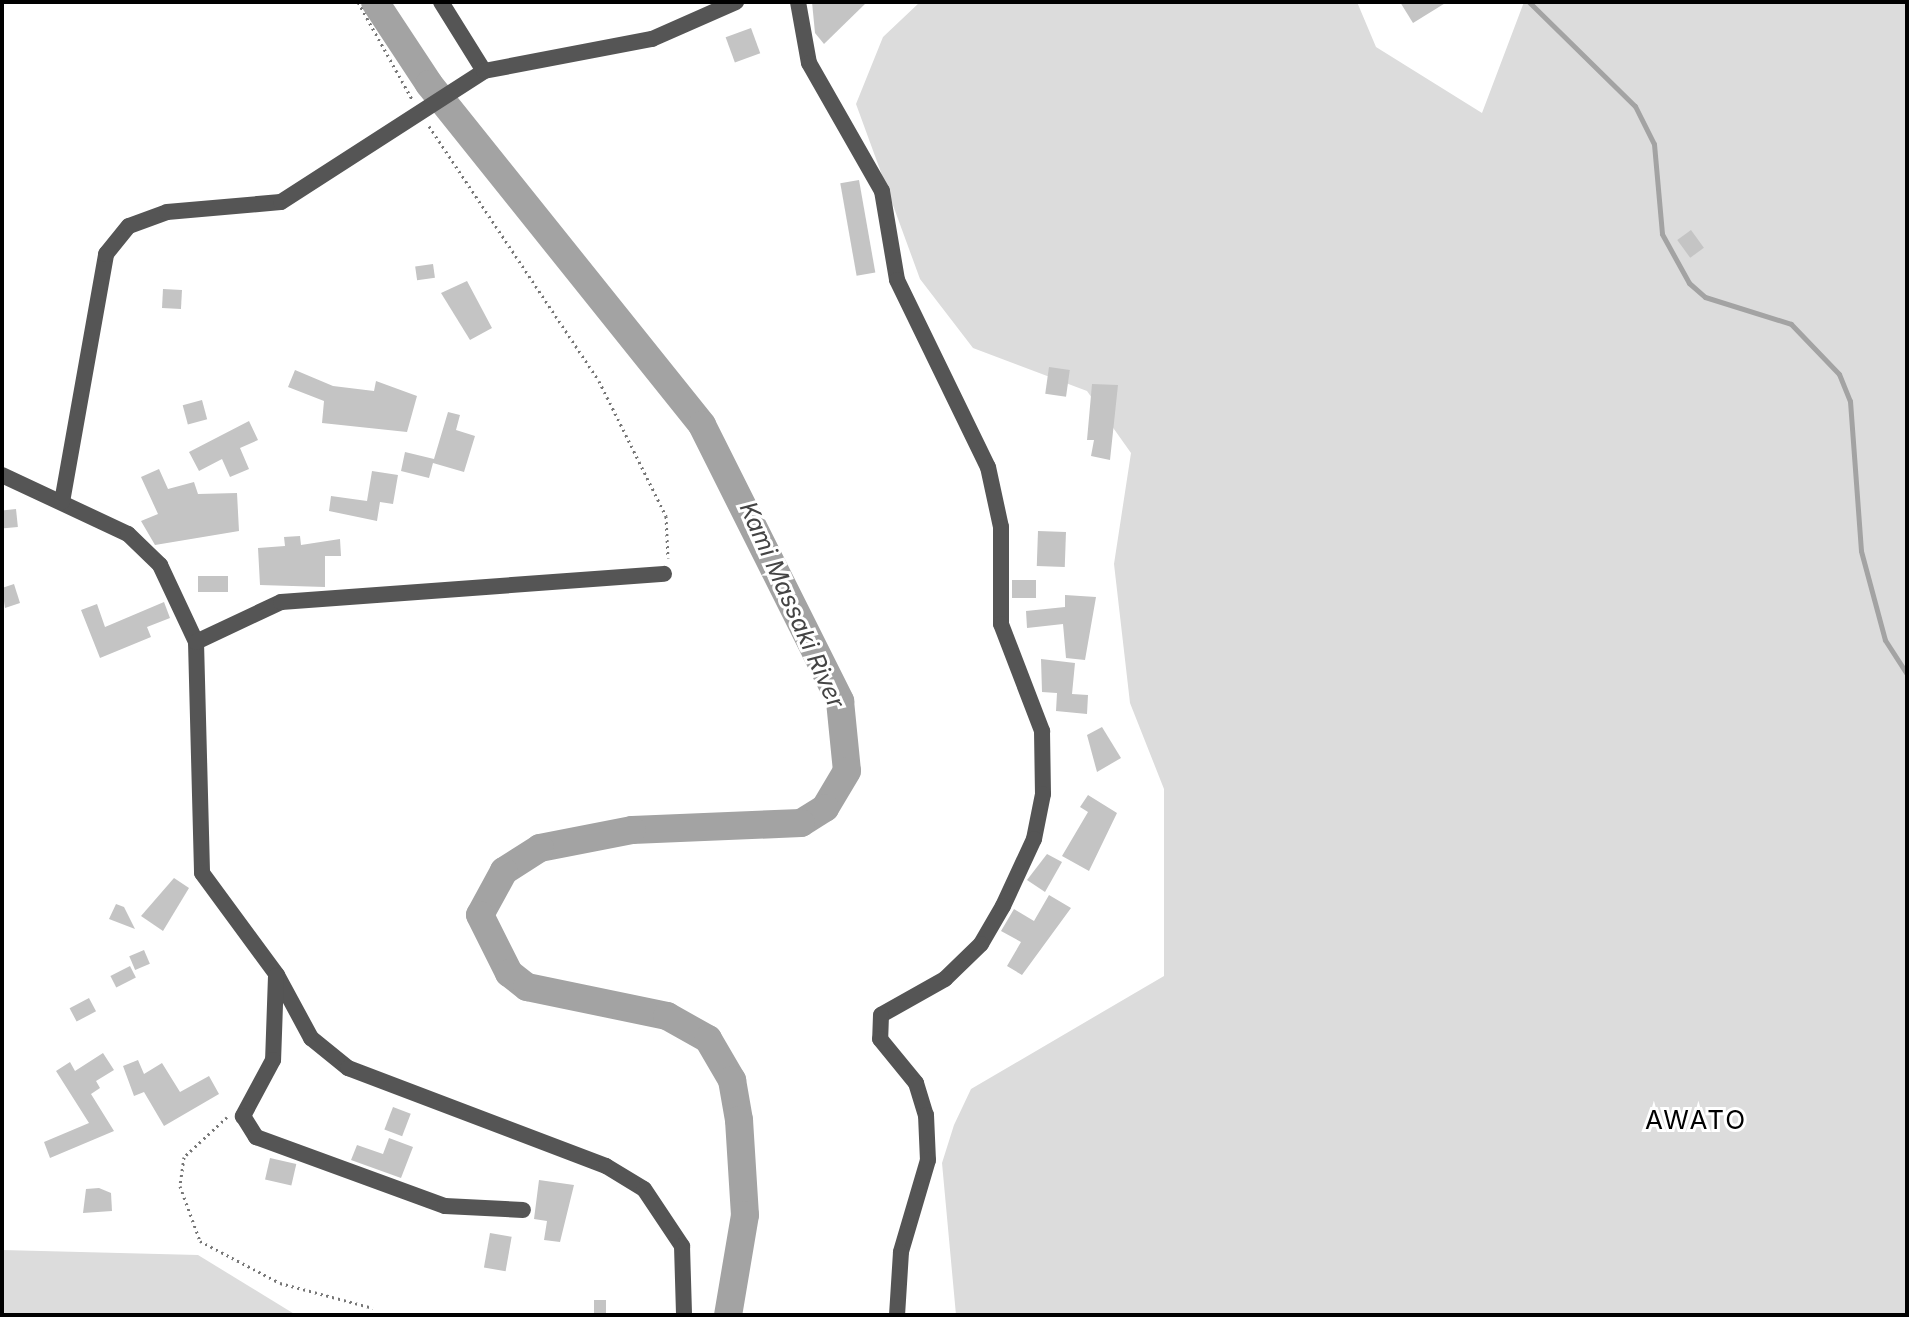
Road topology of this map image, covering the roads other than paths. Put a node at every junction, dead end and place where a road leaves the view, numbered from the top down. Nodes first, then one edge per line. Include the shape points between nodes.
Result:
1 (441, 2) edge
2 (736, 2) edge
3 (798, 2) edge
4 (484, 71) junction
5 (2, 475) edge
6 (62, 502) junction
7 (664, 574) road end
8 (196, 642) junction
9 (277, 975) junction
10 (523, 1210) dead end
11 (684, 1315) edge
12 (897, 1315) edge

1 - 4 street
2 - 4 street via 652,39
3 - 12 street via 809,63 882,191 897,280 988,467 1001,527 1001,624 1042,731 1043,794 1034,839 1003,906 981,944 945,979 881,1015 880,1039 916,1083 926,1115 928,1160 901,1252
4 - 6 street via 281,202 167,212 129,226 106,254
5 - 6 street
6 - 8 street via 128,534 160,565
7 - 8 street via 281,602
8 - 9 street via 202,873
9 - 10 street via 273,1060 243,1116 256,1137 445,1206
9 - 11 street via 311,1038 348,1068 606,1166 644,1189 682,1246

